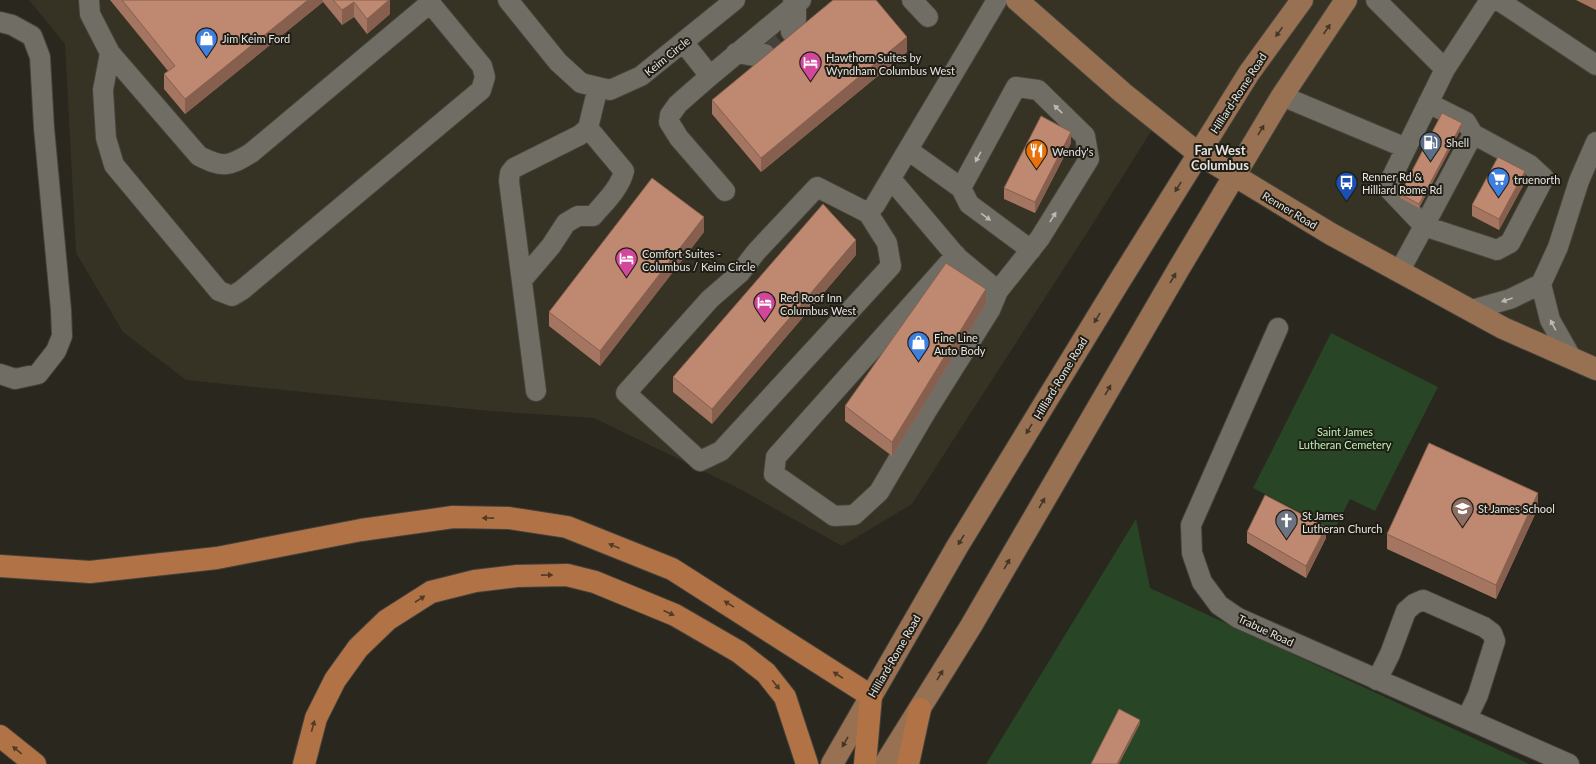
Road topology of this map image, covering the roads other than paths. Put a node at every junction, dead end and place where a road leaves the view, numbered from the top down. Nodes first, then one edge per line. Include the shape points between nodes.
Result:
1 (89, 0) edge
2 (508, 0) edge
3 (735, 0) edge
4 (912, 0) edge
5 (997, 0) edge
6 (1017, 0) edge
7 (1302, 0) edge
8 (1346, 0) edge
9 (1376, 0) edge
10 (1490, 0) edge
11 (1498, 0) edge
12 (797, 1) edge
13 (430, 2) edge
14 (928, 17) dead end
15 (0, 22) edge
16 (790, 32) tunnel mouth
17 (684, 43) junction
18 (110, 53) junction
19 (736, 54) junction
20 (765, 54) tunnel mouth
21 (1596, 65) edge
22 (1445, 69) junction
23 (710, 76) junction
24 (598, 87) junction
25 (1282, 96) junction
26 (1428, 103) junction
27 (588, 128) junction
28 (1473, 134) junction
29 (1595, 146) edge
30 (1406, 148) junction
31 (908, 150) junction
32 (1199, 154) junction
33 (1234, 176) junction
34 (891, 179) junction
35 (961, 188) junction
36 (725, 190) dead end
37 (868, 213) junction
38 (1424, 226) junction
39 (1031, 250) junction
40 (956, 255) junction
41 (1399, 272) junction
42 (522, 280) junction
43 (1541, 284) junction
44 (998, 291) junction
45 (1471, 310) junction
46 (1278, 328) dead end
47 (1572, 359) junction
48 (1596, 369) edge
49 (0, 374) edge
50 (536, 391) dead end
51 (0, 566) edge
52 (1377, 680) junction
53 (871, 696) junction
54 (920, 709) junction
55 (1467, 718) junction
56 (0, 736) edge
57 (35, 764) edge
58 (304, 764) edge
59 (807, 764) edge
60 (832, 764) edge
61 (865, 764) edge
62 (885, 764) edge
63 (908, 764) edge
64 (1569, 764) edge

1 - 18 street via 90,14
2 - 24 street, Keim Circle via 558,62 581,83
3 - 17 street, Keim Circle
4 - 14 street
5 - 31 street
6 - 32 main road, Renner Road via 1117,88
7 -> 32 main road, Hilliard-Rome Road via 1249,73
25 -> 8 main road
9 - 22 street
10 - 22 street
11 - 21 street
12 - 16 street via 796,19
12 - 19 street
13 - 18 street via 251,153 234,164 215,164 199,156
13 - 18 street via 482,66 485,77 481,90 232,296 219,291 114,165 106,138 103,90
15 - 49 street via 12,25 32,36 40,57 62,336 56,351 38,374 15,379
17 - 23 street
17 - 24 street, Keim Circle via 642,76 610,90
19 - 20 street
19 - 23 street
22 - 26 street
23 - 36 street via 678,104 670,115 669,122 679,138
24 - 27 street
25 - 30 street
33 -> 25 main road
26 - 28 street via 1466,122
26 - 30 street
27 - 42 street via 580,135 514,168 510,174
27 - 42 street via 624,171 622,178 593,216 578,216 566,223 551,246
28 - 38 street
28 - 38 street via 1530,165 1544,178 1510,243 1497,250
29 - 43 street via 1579,181 1558,247
30 - 38 street via 1387,187
31 - 34 street
31 - 35 street
32 - 33 main road, Renner Road
32 -> 53 main road, Hilliard-Rome Road via 957,547
33 - 41 main road, Renner Road
54 -> 33 main road
34 - 37 street
34 - 40 street
35 -> 39 street via 970,204
39 -> 35 street via 1088,159 1085,136 1038,90 1016,87
37 - 37 street via 817,187 756,252 740,273 710,299 626,393 700,461 721,451 891,266 887,244
38 - 41 street
39 - 44 street
40 - 44 street
40 - 44 street via 776,457 774,474 834,516 854,515 880,492 926,412 990,310
41 - 45 main road, Renner Road
42 - 50 street
43 -> 45 street via 1510,299
47 -> 43 street via 1550,320
45 - 47 main road, Renner Road via 1503,328
46 - 52 street, Trabue Road via 1191,525 1192,553 1202,582 1219,605 1238,618
47 - 48 main road, Renner Road
53 -> 51 highway via 672,569 567,527 509,518 453,517 360,530 217,558 90,572
52 - 55 street, Trabue Road
52 - 55 street via 1406,612 1414,604 1424,600 1484,628 1492,633 1495,641 1478,695
53 -> 60 main road, Hilliard-Rome Road
53 - 61 highway
54 - 62 main road
54 - 63 highway
55 - 64 street, Trabue Road
57 -> 56 highway
58 -> 59 highway via 316,718 335,680 358,648 387,620 431,592 475,581 517,576 567,575 595,582 674,616 739,652 766,673 786,697

